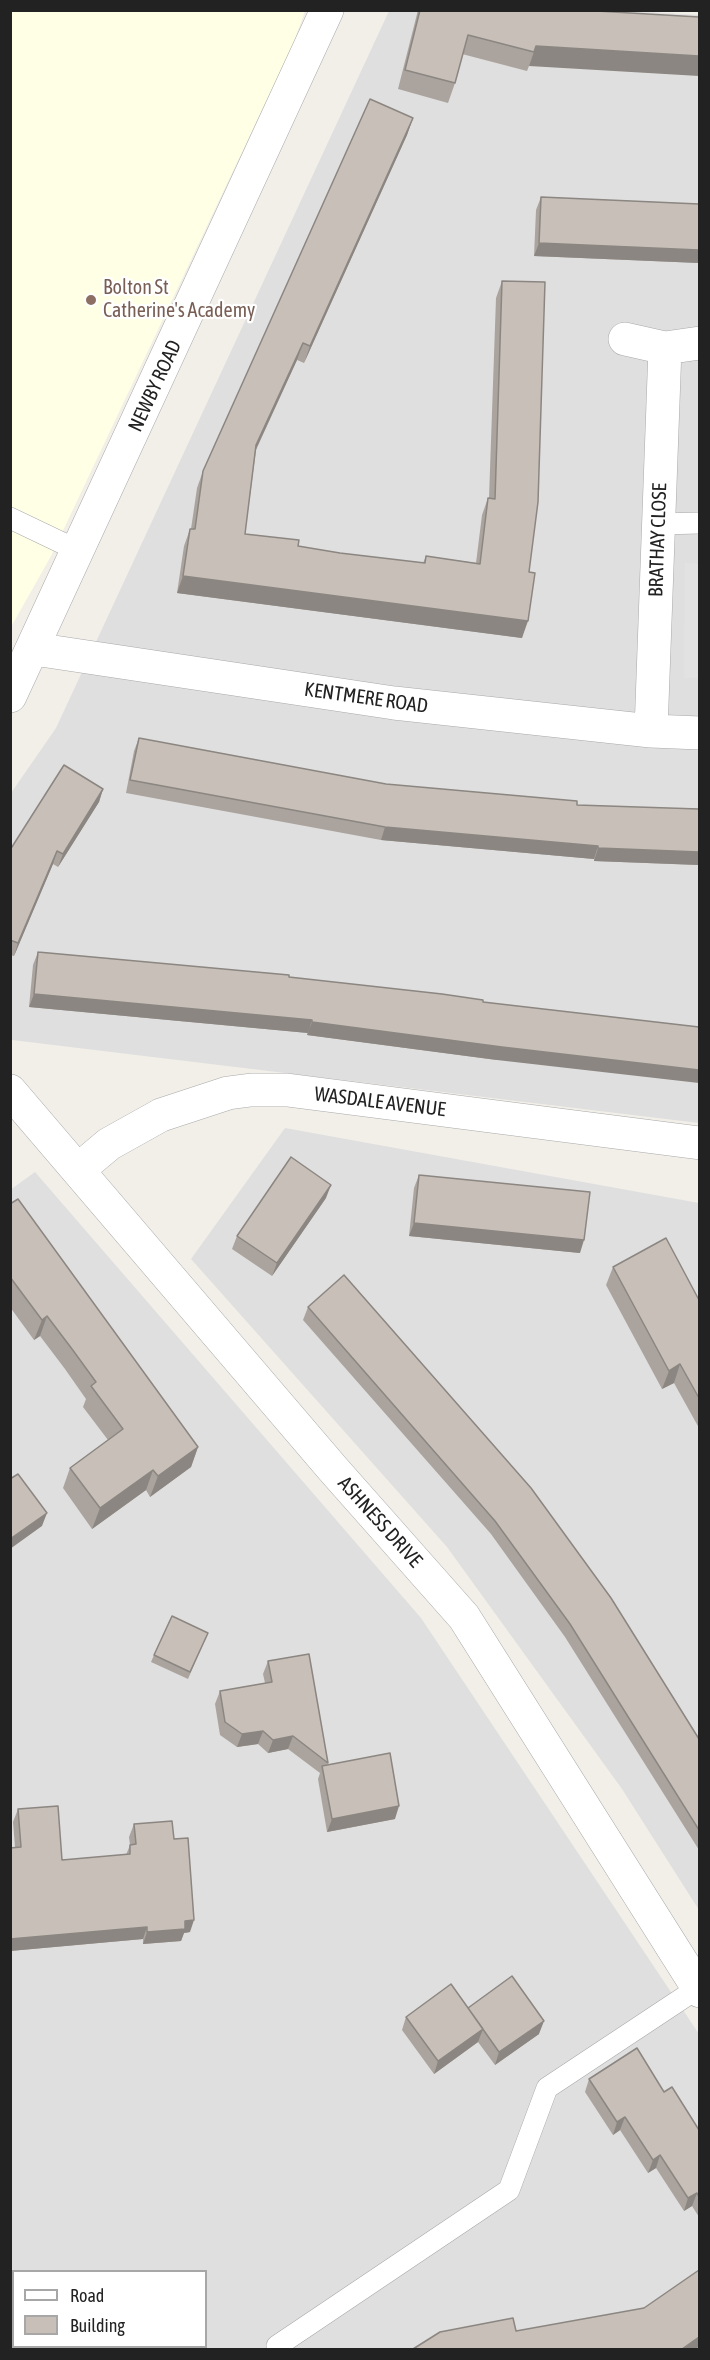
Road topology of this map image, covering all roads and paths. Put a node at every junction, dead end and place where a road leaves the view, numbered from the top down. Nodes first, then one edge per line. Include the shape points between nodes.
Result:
1 (327, 10) edge
2 (625, 339) dead end
3 (699, 343) edge
4 (665, 348) junction
5 (10, 518) edge
6 (699, 523) edge
7 (658, 524) junction
8 (79, 551) junction
9 (34, 649) junction
10 (10, 696) edge
11 (651, 731) junction
12 (699, 733) edge
13 (10, 1091) edge
14 (699, 1143) edge
15 (78, 1170) junction
16 (699, 1990) edge
17 (277, 2346) dead end

1 - 8 street, NEWBY ROAD
2 - 4 street
3 - 4 street
4 - 7 street, BRATHAY CLOSE
5 - 8 lane
6 - 7 lane
7 - 11 street, BRATHAY CLOSE
8 - 9 street, NEWBY ROAD
9 - 10 street, NEWBY ROAD
9 - 11 street, KENTMERE ROAD via 394,703
11 - 12 street, KENTMERE ROAD
13 - 15 street, ASHNESS DRIVE
14 - 15 street, WASDALE AVENUE via 287,1090 251,1090 228,1093 161,1115 109,1143
15 - 16 street, ASHNESS DRIVE via 464,1617
16 - 17 lane via 547,2088 509,2190

